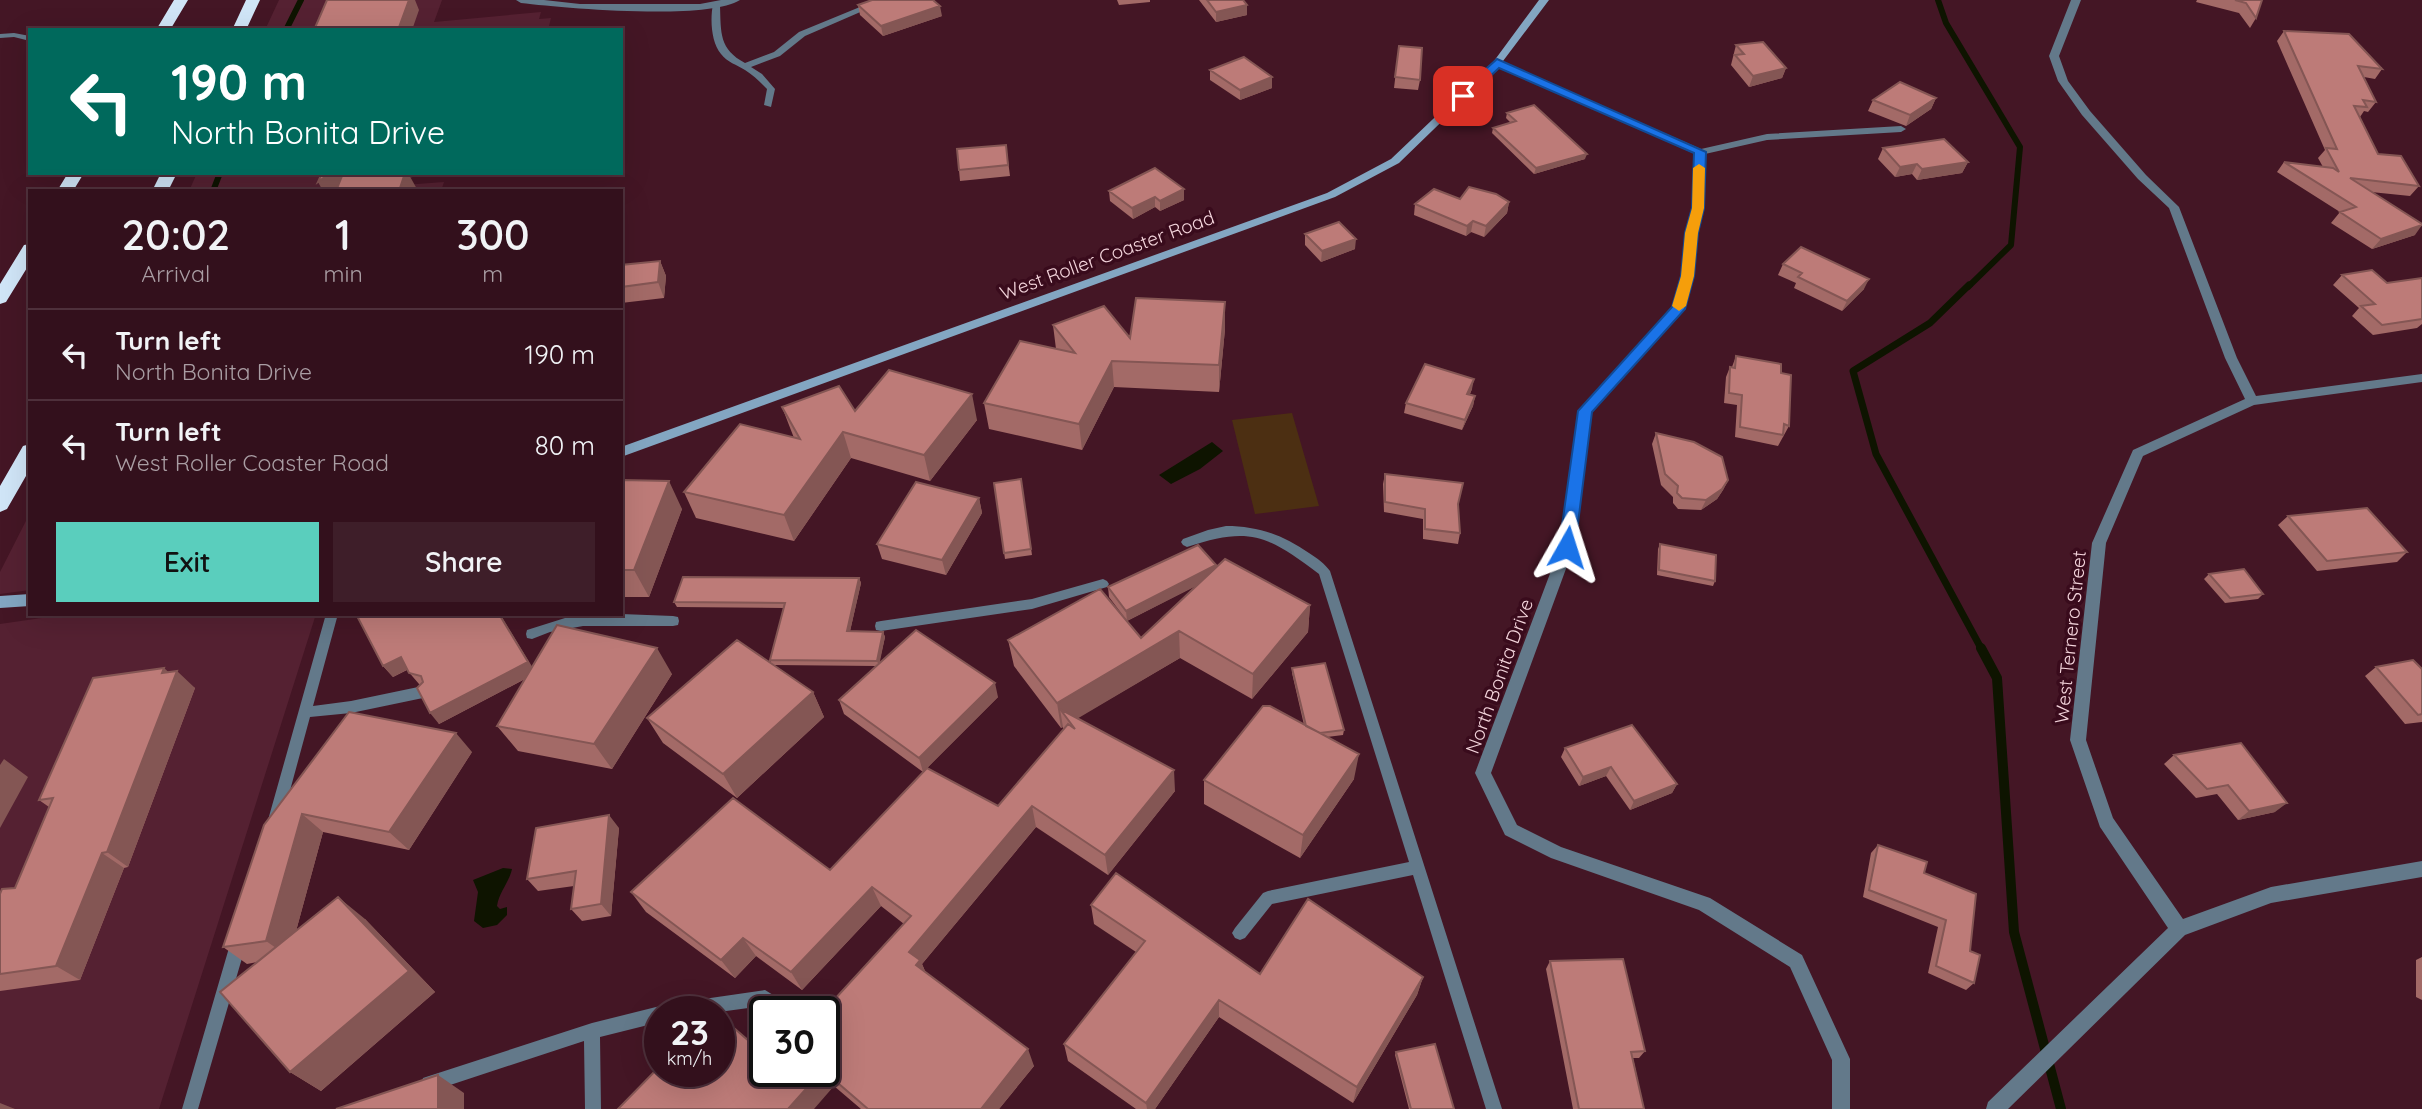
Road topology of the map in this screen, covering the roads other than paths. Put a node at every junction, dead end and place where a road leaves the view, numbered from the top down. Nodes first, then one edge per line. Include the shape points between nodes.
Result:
1 (181, 0) edge
2 (253, 0) edge
3 (521, 0) edge
4 (735, 0) edge
5 (884, 0) edge
6 (1544, 0) edge
7 (2076, 0) edge
8 (716, 6) junction
9 (164, 28) edge
10 (240, 28) edge
11 (0, 36) edge
12 (28, 38) edge
13 (1497, 63) junction
14 (745, 66) junction
15 (768, 105) dead end
16 (1901, 129) dead end
17 (1700, 152) junction
18 (28, 252) edge
19 (0, 298) edge
20 (2422, 378) edge
21 (2252, 401) junction
22 (623, 451) edge
23 (28, 455) edge
24 (0, 504) edge
25 (1187, 542) dead end
26 (1103, 584) dead end
27 (28, 600) edge
28 (0, 602) edge
29 (331, 616) edge
30 (673, 621) dead end
31 (881, 626) dead end
32 (532, 635) dead end
33 (423, 692) edge
34 (307, 712) junction
35 (272, 832) edge
36 (1418, 867) junction
37 (2422, 869) edge
38 (244, 925) edge
39 (2179, 929) junction
40 (1240, 933) dead end
41 (644, 1018) edge
42 (592, 1031) junction
43 (414, 1089) edge
44 (190, 1109) edge
45 (593, 1109) edge
46 (1494, 1109) edge
47 (1841, 1109) edge
48 (1995, 1109) edge

1 - 9 highway
2 - 10 highway
3 - 8 street via 580,7
4 - 8 street
5 - 14 lane via 803,34 777,54
6 - 13 street, West Roller Coaster Road
7 - 21 street via 2054,56 2063,81 2102,132 2174,207
8 - 14 lane via 719,47 729,59
11 - 12 lane
13 - 17 street
13 - 22 street, West Roller Coaster Road via 1395,162 1331,195
14 - 15 lane via 771,89
16 - 17 street via 1768,137
17 - 47 street, North Bonita Drive via 1698,208 1679,309 1585,411 1567,547 1483,773 1511,830 1557,853 1704,904 1796,961 1841,1059
18 - 19 highway
20 - 21 street, West Ternero Street
21 - 39 street, West Ternero Street via 2138,453 2099,543 2078,740 2106,822
23 - 24 highway
25 - 36 lane via 1235,529 1259,533 1284,543 1324,571
26 - 31 lane via 1032,604
27 - 28 street
29 - 34 lane
30 - 32 lane via 587,620 549,626
33 - 34 lane
34 - 35 lane
36 - 40 lane via 1268,898
36 - 46 lane
37 - 39 street via 2271,895
38 - 44 lane
39 - 48 street
41 - 42 lane
42 - 43 lane
42 - 45 lane

